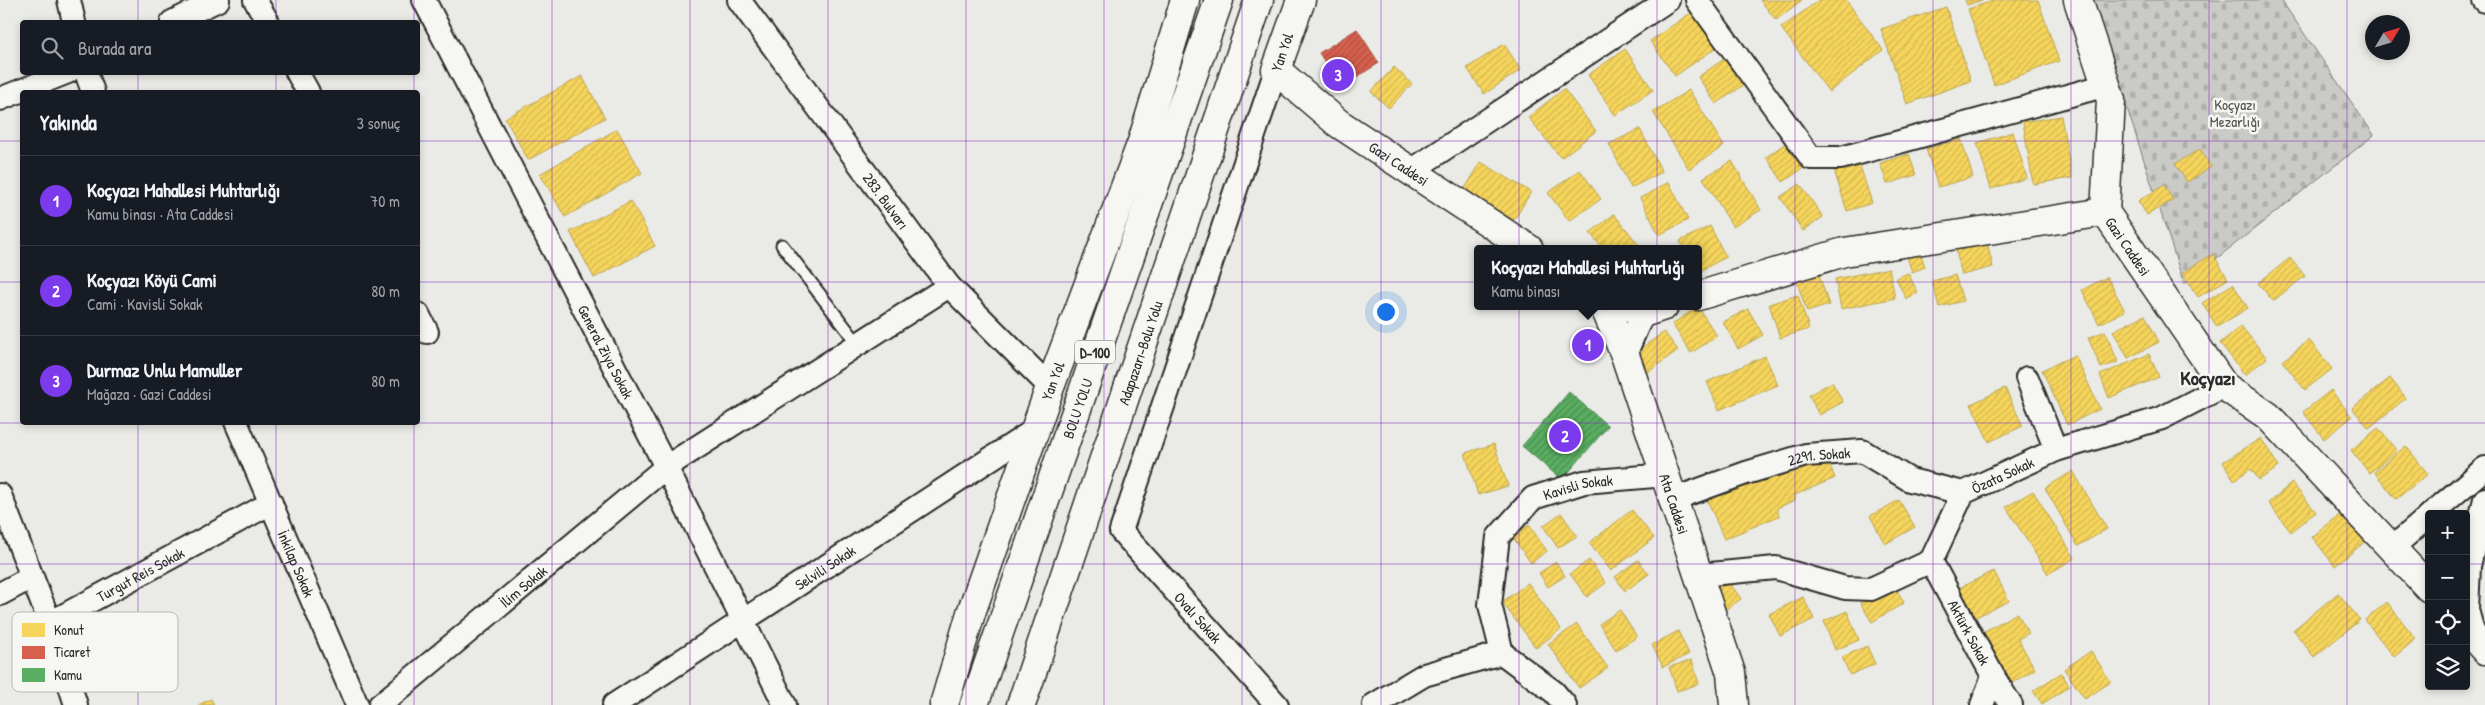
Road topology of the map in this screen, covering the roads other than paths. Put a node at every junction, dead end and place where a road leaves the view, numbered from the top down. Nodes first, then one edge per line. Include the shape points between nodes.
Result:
1 (69, 0) edge
2 (218, 0) edge
3 (255, 0) edge
4 (424, 0) edge
5 (739, 0) edge
6 (1185, 0) edge
7 (1219, 0) edge
8 (1259, 0) edge
9 (1301, 0) edge
10 (1668, 0) edge
11 (1697, 0) edge
12 (2078, 0) edge
13 (74, 20) edge
14 (176, 20) edge
15 (267, 20) edge
16 (1276, 70) junction
17 (60, 75) edge
18 (87, 75) edge
19 (298, 75) edge
20 (2107, 86) junction
21 (23, 90) edge
22 (92, 90) edge
23 (307, 90) edge
24 (20, 91) edge
25 (0, 99) edge
26 (1411, 171) junction
27 (2105, 212) junction
28 (782, 245) dead end
29 (1523, 245) edge
30 (949, 286) junction
31 (1702, 295) edge
32 (1606, 310) edge
33 (1644, 310) edge
34 (858, 344) junction
35 (1625, 355) junction
36 (2027, 378) dead end
37 (2224, 386) junction
38 (1050, 387) junction
39 (237, 425) edge
40 (1036, 429) junction
41 (2056, 450) junction
42 (666, 467) junction
43 (2485, 468) edge
44 (1670, 487) junction
45 (1963, 493) junction
46 (0, 495) edge
47 (2485, 499) edge
48 (270, 502) junction
49 (2436, 510) edge
50 (2425, 519) edge
51 (1121, 531) joint
52 (2392, 548) junction
53 (1930, 561) junction
54 (1699, 575) junction
55 (32, 577) junction
56 (2425, 584) edge
57 (0, 594) edge
58 (46, 612) edge
59 (70, 612) edge
60 (744, 622) junction
61 (2475, 639) edge
62 (1502, 653) junction
63 (1993, 676) junction
64 (72, 692) edge
65 (76, 705) edge
66 (357, 705) edge
67 (380, 705) edge
68 (614, 705) edge
69 (785, 705) edge
70 (944, 705) edge
71 (974, 705) edge
72 (1021, 705) edge
73 (1276, 705) edge
74 (1374, 705) edge
75 (1565, 705) edge
76 (1734, 705) edge
77 (1982, 705) edge
78 (2011, 705) edge

1 - 13 street
2 - 14 street
3 - 15 street
4 - 42 street, General Ziya Sokak
5 - 30 street, 283. Bulvarı
6 - 38 main road, Yan Yol via 1142,142
7 - 71 main road, BOLU YOLU / D-100
8 - 72 main road, Adapazarı-Bolu Yolu / D-100
9 - 16 main road, Yan Yol
10 - 26 street
11 - 20 street via 1811,158 1841,158
12 - 20 main road
16 - 26 main road, Gazi Caddesi via 1338,123
16 - 51 street, Yan Yol
17 - 21 street
18 - 22 street
19 - 23 street
20 - 27 main road via 2112,100
24 - 25 street
26 - 29 main road, Gazi Caddesi
27 - 31 main road, Gazi Caddesi via 1844,252
27 - 37 main road, Gazi Caddesi
28 - 34 lane
30 - 34 street, İlim Sokak
30 - 38 street, 283. Bulvarı
32 - 35 main road, Ata Caddesi
33 - 35 street
34 - 42 street, İlim Sokak
35 - 44 main road, Ata Caddesi
36 - 41 street
37 - 41 street, Özata Sokak via 2162,418
37 - 52 main road, Gazi Caddesi via 2268,416
38 - 40 main road, Yan Yol
39 - 48 street, İnkilap Sokak
40 - 60 street, Selvili Sokak
40 - 70 main road, Yan Yol via 971,613
41 - 45 street, Özata Sokak
42 - 60 street, General Ziya Sokak
42 - 67 street, İlim Sokak
43 - 49 street
44 - 45 street, 2291. Sokak via 1746,473 1806,455 1862,451 1910,480
44 - 54 main road, Ata Caddesi
44 - 62 street, Kavisli Sokak via 1584,482 1533,498 1498,537 1490,605
45 - 53 street, Özata Sokak
46 - 55 street
47 - 61 street via 2469,566 2467,610
48 - 59 street, Turgut Reis Sokak
48 - 66 street, İnkilap Sokak
50 - 52 street
51 - 73 street, Ovalı Sokak
52 - 56 main road, Gazi Caddesi
53 - 54 street via 1870,589 1845,588 1776,568
53 - 63 street, Aktürk Sokak
54 - 76 main road, Ata Caddesi via 1731,673
55 - 57 street
55 - 58 street
60 - 68 street, Selvili Sokak
60 - 69 street, General Ziya Sokak
62 - 74 street via 1424,675
62 - 75 street via 1554,692
63 - 77 street, Aktürk Sokak
63 - 78 street
64 - 65 street

